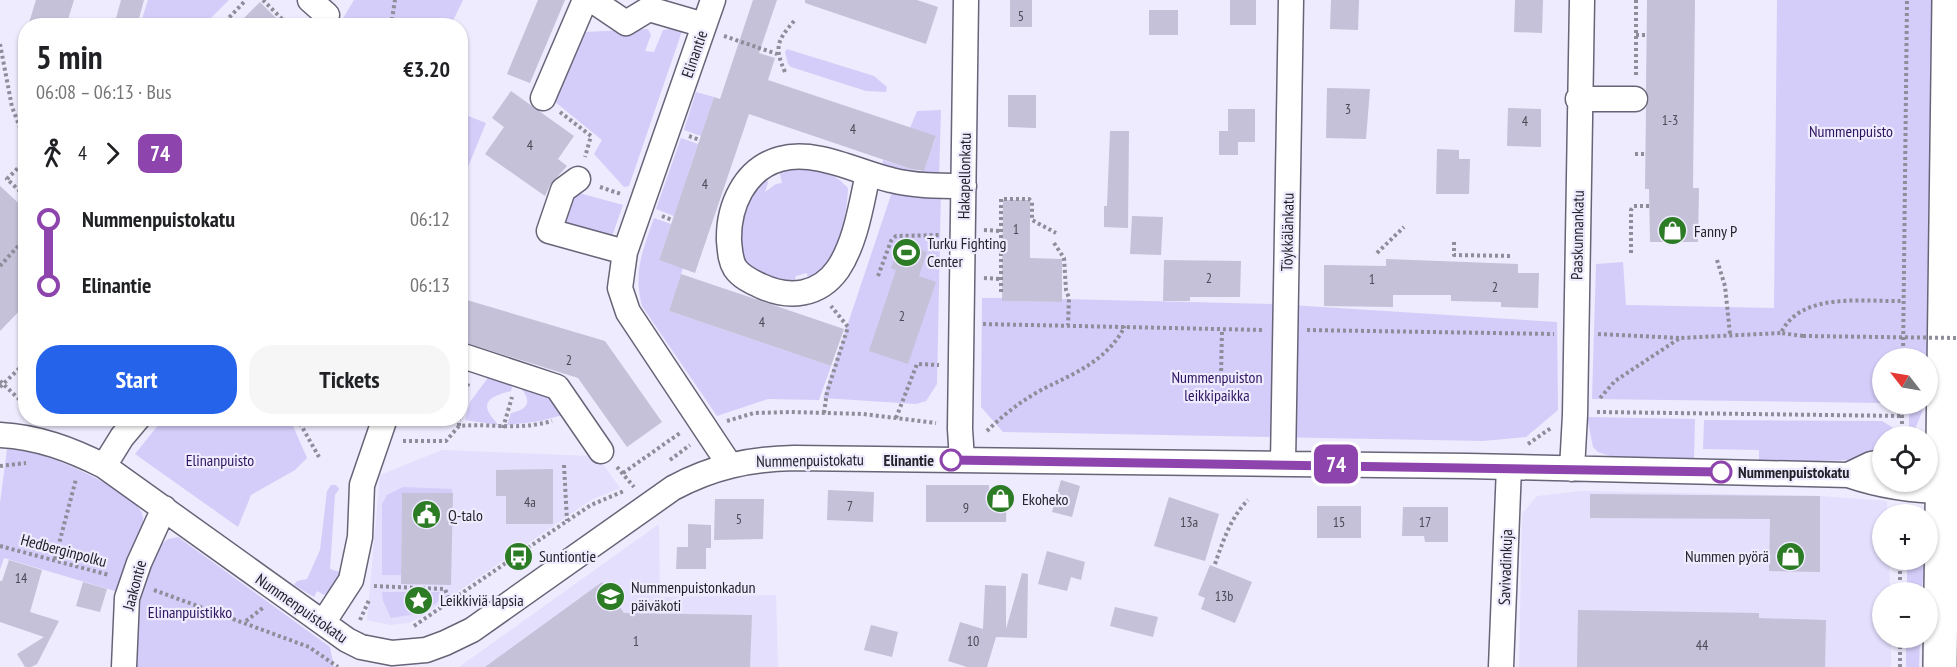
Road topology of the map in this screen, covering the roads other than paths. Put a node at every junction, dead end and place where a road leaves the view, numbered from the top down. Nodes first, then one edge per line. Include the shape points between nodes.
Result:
1 (585, 0) edge
2 (592, 0) edge
3 (713, 0) edge
4 (966, 0) edge
5 (1291, 0) edge
6 (1582, 0) edge
7 (1948, 0) edge
8 (709, 29) junction
9 (543, 98) road end
10 (1578, 99) junction
11 (1635, 99) road end
12 (868, 174) junction
13 (578, 179) dead end
14 (964, 186) junction
15 (625, 252) junction
16 (468, 359) edge
17 (131, 426) edge
18 (382, 426) edge
19 (0, 435) edge
20 (601, 451) dead end
21 (1943, 451) edge
22 (962, 460) junction
23 (1282, 463) junction
24 (729, 464) junction
25 (1872, 464) edge
26 (104, 466) junction
27 (1509, 467) junction
28 (1572, 469) junction
29 (1848, 475) junction
30 (1950, 491) edge
31 (164, 508) junction
32 (323, 623) junction
33 (377, 659) edge
34 (124, 667) edge
35 (1501, 667) edge
36 (1940, 667) edge

1 - 9 street
2 - 8 street via 626,23 649,9
3 - 8 street, Elinantie
4 - 14 street, Hakapellonkatu
5 - 23 street, Töykkälänkatu
6 - 10 street, Paaskunnankatu
7 - 21 highway
8 - 15 street, Elinantie
10 - 11 street
10 - 28 street, Paaskunnankatu
12 - 12 street via 821,160 794,157 755,172 731,211 731,259 736,269 772,291 801,294 828,281 845,255 854,231
12 - 14 street via 893,181
13 - 15 street via 563,190 549,231
14 - 22 street, Hakapellonkatu
15 - 24 street, Elinantie via 620,288 628,312
16 - 20 street via 557,387
17 - 26 street
18 - 32 street via 362,485 360,537 351,580
19 - 26 street, Nummenpuistokatu via 59,445
21 - 30 highway
22 - 23 street, Nummenpuistokatu
22 - 24 street, Nummenpuistokatu via 794,458
23 - 27 street, Nummenpuistokatu
24 - 33 street, Nummenpuistokatu via 673,488 472,630 426,650 392,653
25 - 29 street, Nummenpuistokatu
26 - 31 street, Nummenpuistokatu
27 - 28 street, Nummenpuistokatu
27 - 35 street, Savivadinkuja
28 - 29 street, Nummenpuistokatu
29 - 30 street, Nummenpuistokatu via 1890,486
30 - 36 highway
31 - 32 street, Nummenpuistokatu
31 - 34 street, Jaakontie via 127,598
32 - 33 street, Nummenpuistokatu

